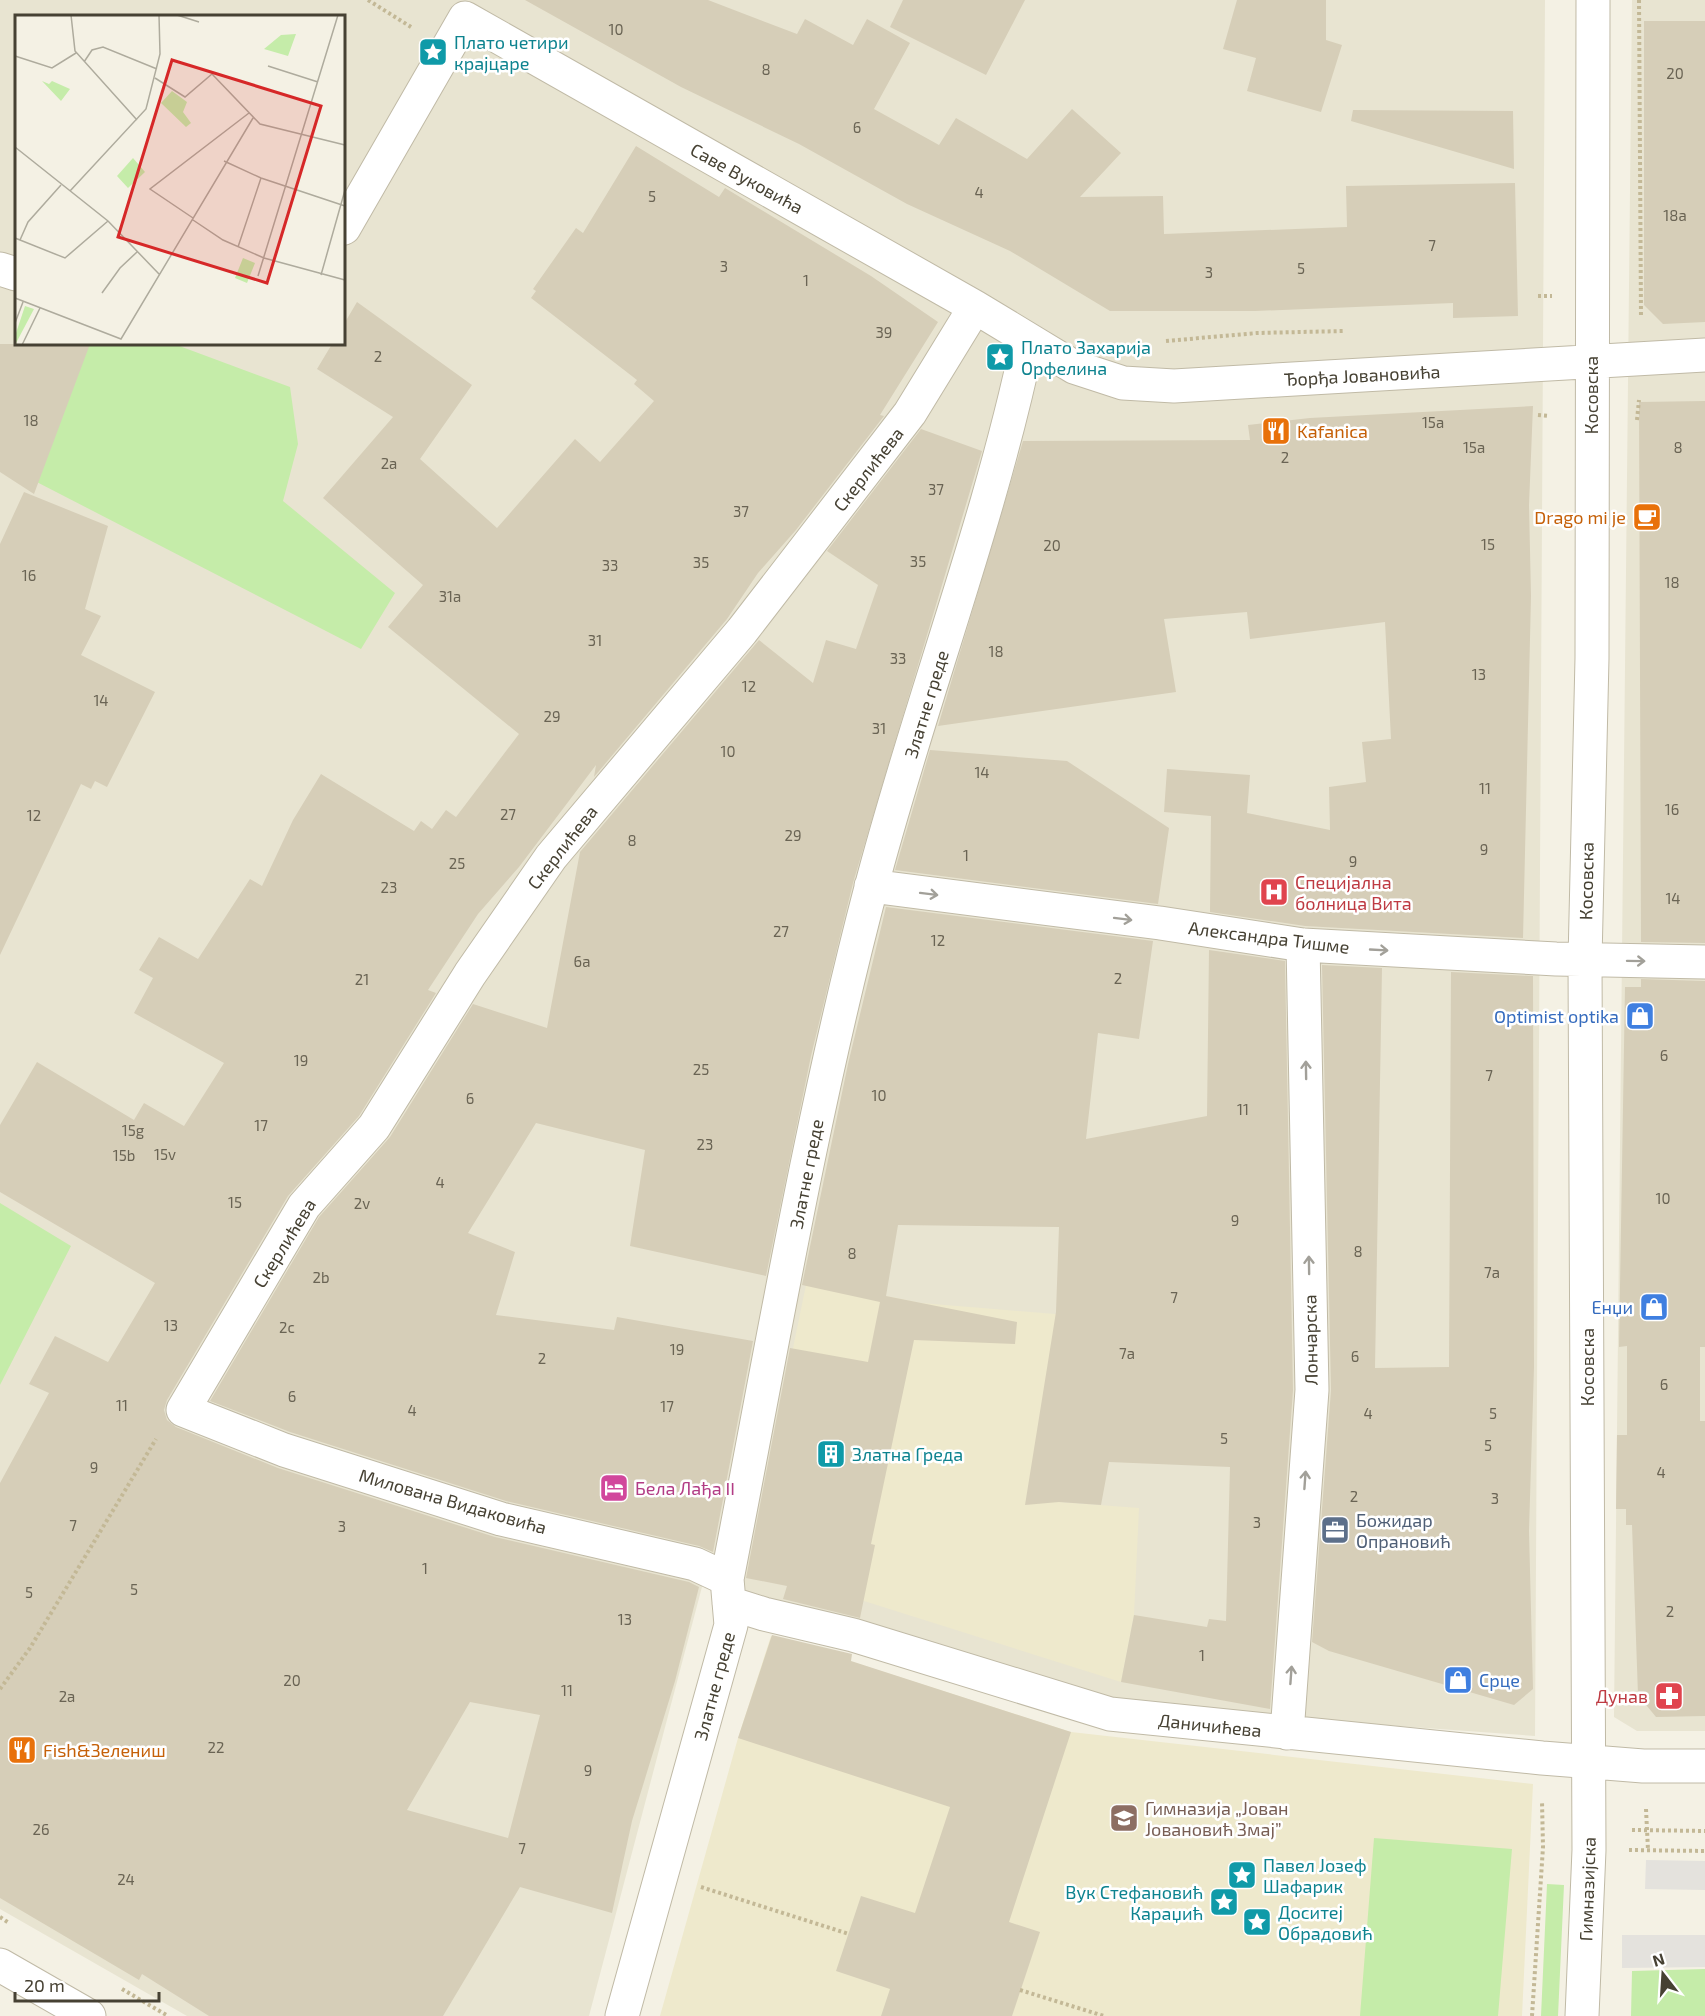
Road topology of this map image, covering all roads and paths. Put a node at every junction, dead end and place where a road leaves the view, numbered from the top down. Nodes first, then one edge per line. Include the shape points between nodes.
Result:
1 (1593, 0) edge
2 (1639, 0) edge
3 (345, 226) edge
4 (0, 269) edge
5 (15, 274) edge
6 (975, 307) junction
7 (1351, 331) dead end
8 (1028, 340) junction
9 (1154, 342) dead end
10 (1705, 355) edge
11 (1640, 359) junction
12 (1591, 362) junction
13 (871, 886) junction
14 (1303, 945) junction
15 (1585, 960) junction
16 (1705, 962) edge
17 (183, 1410) junction
18 (728, 1591) junction
19 (0, 1689) edge
20 (1287, 1733) junction
21 (1590, 1762) junction
22 (1705, 1766) edge
23 (1542, 1790) dead end
24 (1646, 1805) dead end
25 (1589, 1830) junction
26 (1647, 1830) junction
27 (1705, 1831) edge
28 (1627, 1850) dead end
29 (1648, 1850) junction
30 (1705, 1851) edge
31 (662, 1875) junction
32 (849, 1934) dead end
33 (0, 1965) edge
34 (1020, 1990) dead end
35 (89, 2016) edge
36 (622, 2016) edge
37 (1104, 2016) edge
38 (1532, 2016) edge
39 (1582, 2016) edge

1 - 12 street, Косовска
2 - 11 path
3 - 6 street, Саве Вуковића via 465,18
4 - 5 street
6 - 8 street, Саве Вуковића
6 - 17 street, Скерлићева via 910,413 794,565 550,857 470,974 374,1127 304,1206
7 - 9 path via 1257,333
8 - 12 street, Ђорђа Јовановића via 1074,368 1123,383 1174,386
8 - 13 street, Златне греде via 1004,441
10 - 11 street, Ђорђа Јовановића
11 - 12 street, Ђорђа Јовановића
12 - 15 street, Косовска via 1592,657
13 -> 14 street, Александра Тишме
13 - 18 street, Златне греде via 826,1075
14 -> 15 street, Александра Тишме
20 -> 14 street, Лончарска via 1312,1389
15 -> 16 street, Александра Тишме
15 - 21 street, Косовска
17 - 18 street, Милована Видаковића via 284,1450 501,1519 695,1564
17 - 19 path via 171,1414 30,1648
18 - 20 street, Даничићева via 764,1614 853,1635 1110,1714
18 - 31 street, Златне греде via 731,1625
20 - 21 street, Даничићева
21 - 22 street, Даничићева
21 - 25 street, Гимназијска
23 - 38 path via 1543,1847
24 - 26 path
25 - 26 path
25 - 39 street, Гимназијска
26 - 27 path
26 - 29 path
28 - 29 path
29 - 30 path
31 - 32 path
31 - 36 street, Златне греде
33 - 35 street
34 - 37 path

